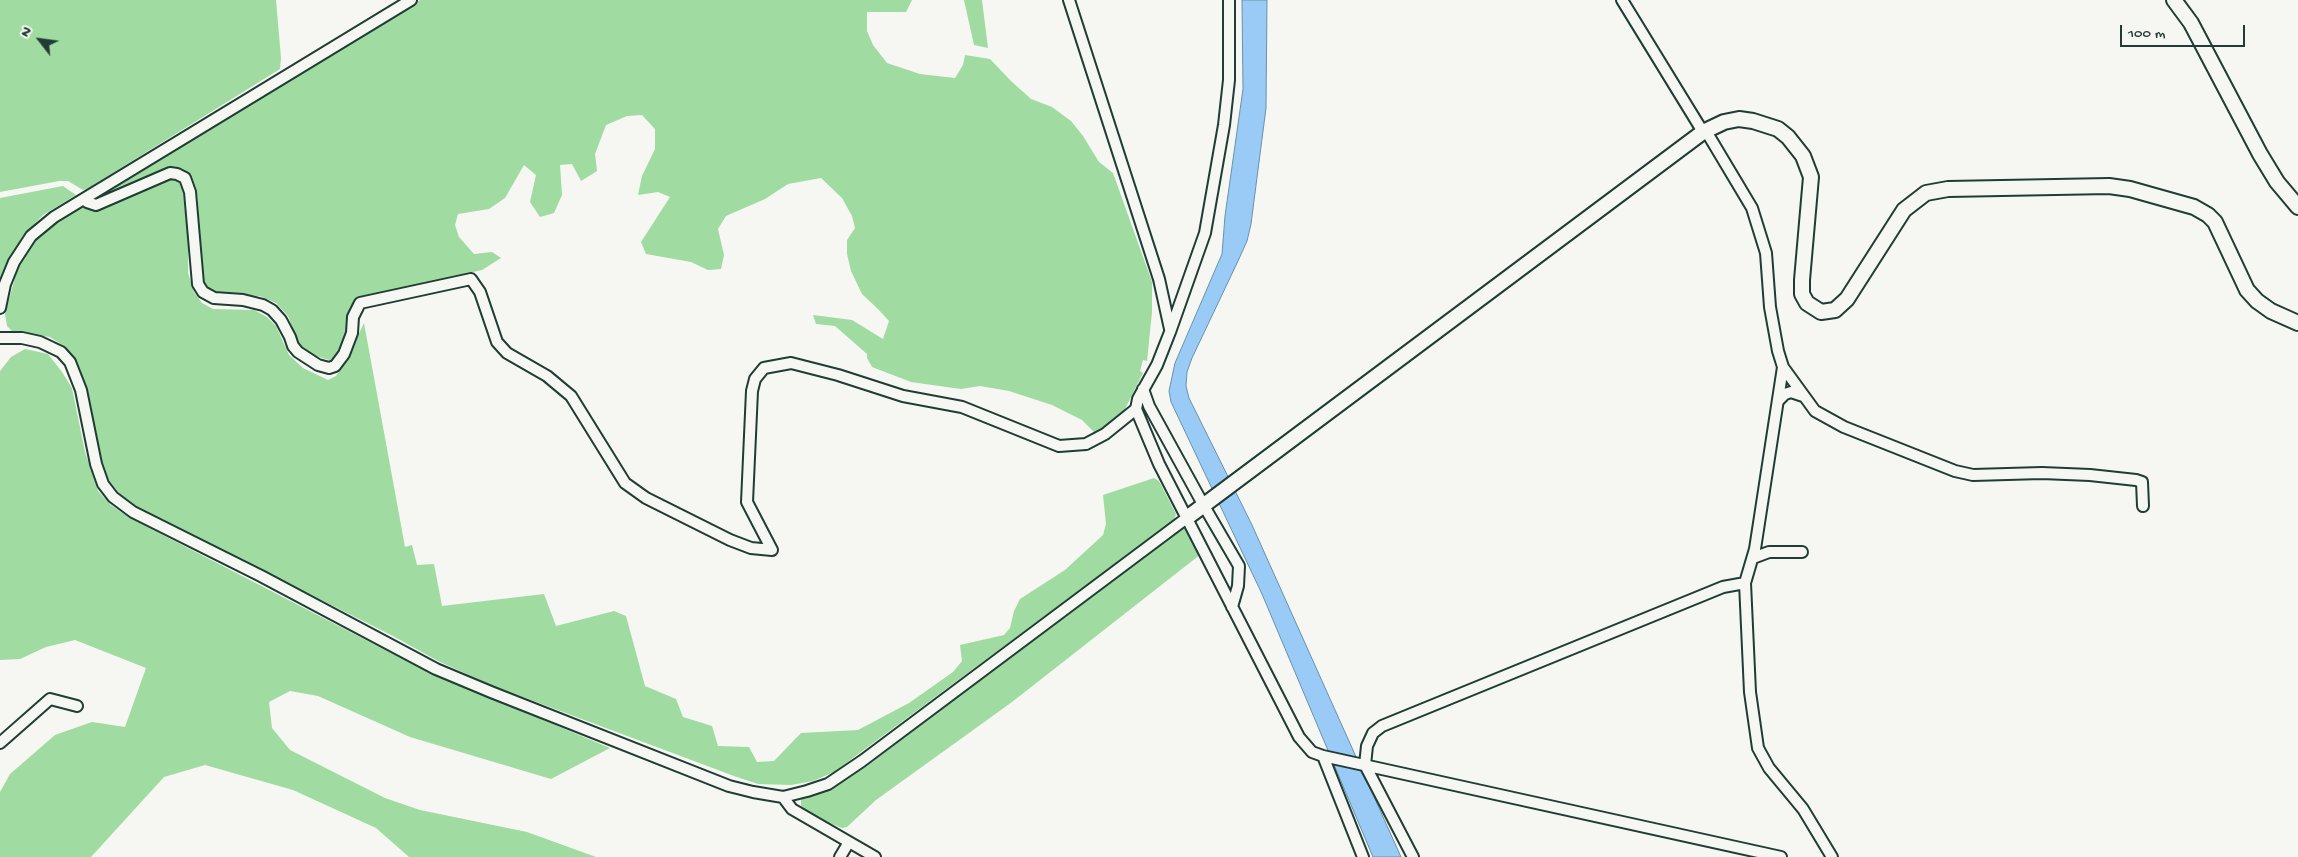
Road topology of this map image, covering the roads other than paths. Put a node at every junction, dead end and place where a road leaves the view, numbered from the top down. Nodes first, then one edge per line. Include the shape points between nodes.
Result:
1 (410, 0) edge
2 (1069, 0) edge
3 (1229, 0) edge
4 (1622, 0) edge
5 (2174, 0) edge
6 (1704, 132) junction
7 (88, 202) dead end
8 (2298, 207) edge
9 (0, 308) edge
10 (2298, 323) edge
11 (1170, 332) junction
12 (0, 338) edge
13 (1783, 367) junction
14 (1143, 389) junction
15 (1802, 396) junction
16 (1778, 401) junction
17 (1136, 409) junction
18 (1209, 502) junction
19 (2143, 506) dead end
20 (1188, 517) junction
21 (1802, 552) dead end
22 (1753, 558) junction
23 (1746, 583) junction
24 (1232, 607) junction
25 (77, 706) dead end
26 (0, 744) edge
27 (1327, 757) junction
28 (1362, 764) junction
29 (783, 797) junction
30 (849, 842) junction
31 (840, 857) edge
32 (875, 857) edge
33 (1363, 857) edge
34 (1413, 857) edge
35 (1781, 857) edge
36 (1832, 857) edge

1 - 9 street via 54,217 31,236 14,262
2 - 11 street via 1159,279
3 - 11 street via 1229,80 1223,135 1205,233
4 - 6 street
5 - 8 street via 2191,23 2260,154
6 - 10 street via 1724,122 1753,121 1778,129 1803,156 1811,177 1802,294 1806,303 1821,312 1835,310 1847,299 1904,210 1926,193 1956,189 2109,186 2186,205 2208,215 2215,222 2247,290 2271,311
6 - 13 street via 1746,194 1763,237 1774,335
6 - 18 street
7 - 17 street via 96,205 170,173 185,178 190,192 198,284 203,292 214,298 255,302 272,310 298,352 329,368 335,366 344,354 360,303 471,279 480,292 497,342 507,353 547,376 570,396 625,483 646,498 752,548 772,550 747,502 752,391 755,379 764,368 791,363 903,396 962,406 1059,446 1086,444 1105,434
11 - 14 street
12 - 29 street via 40,342 62,352 70,362 81,390 103,484 133,512 445,672 729,786
13 - 15 street
13 - 16 street
14 - 17 street
14 - 18 street via 1150,406
15 - 16 street via 1791,392
15 - 19 street via 1825,418 1955,471 1973,475 2042,473 2136,480 2142,482
16 - 22 street
17 - 20 street via 1159,464
18 - 20 street
18 - 24 street via 1238,566 1238,586
20 - 24 street
20 - 29 street via 862,761 828,784
21 - 22 street via 1769,552
22 - 23 street
23 - 28 street via 1723,587 1382,726 1373,733 1366,746
23 - 36 street via 1750,692 1758,748 1769,768 1803,809
24 - 27 street via 1299,737 1312,752
25 - 26 street via 50,699
27 - 28 street
27 - 33 street
28 - 34 street
28 - 35 street
29 - 30 street via 792,809
30 - 31 street
30 - 32 street

